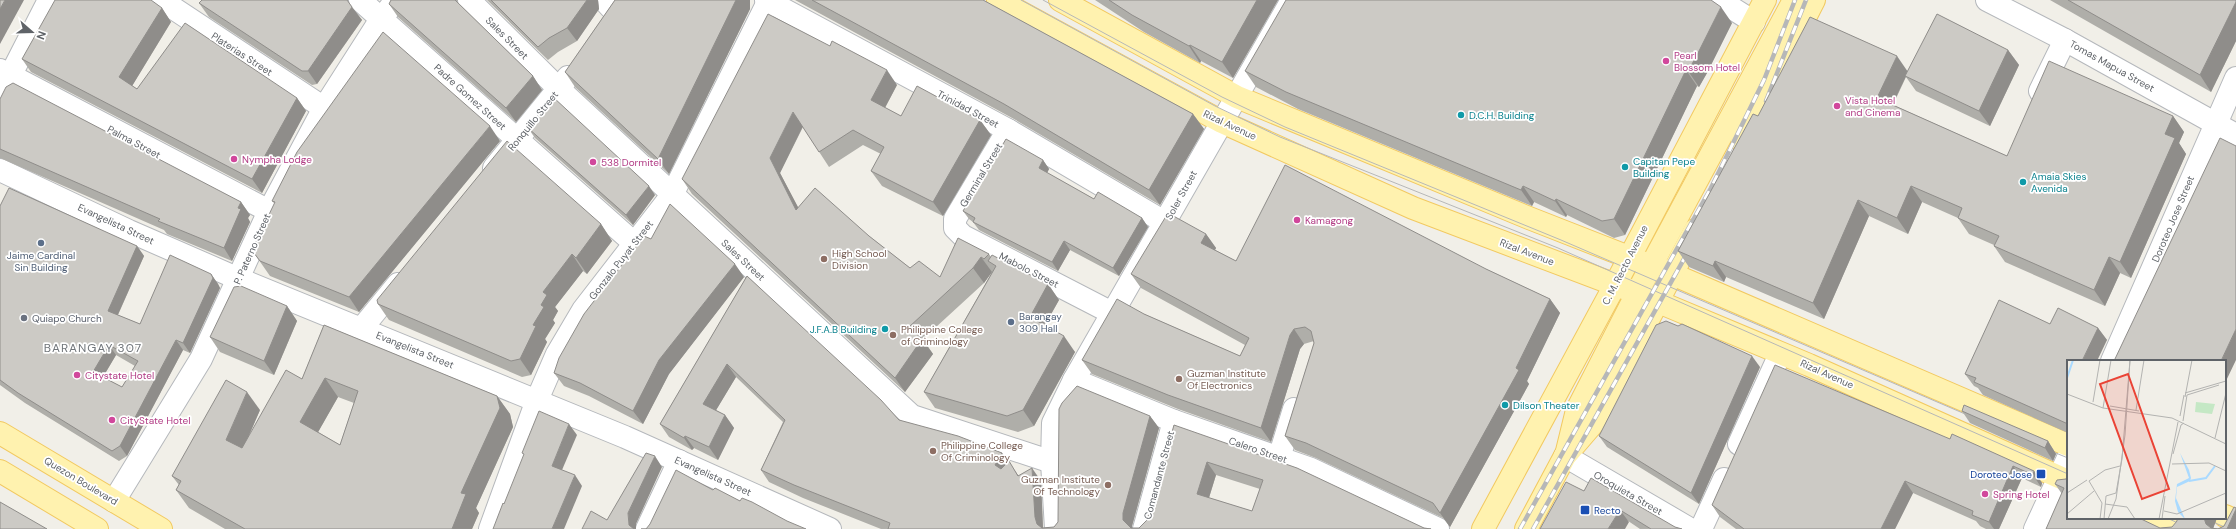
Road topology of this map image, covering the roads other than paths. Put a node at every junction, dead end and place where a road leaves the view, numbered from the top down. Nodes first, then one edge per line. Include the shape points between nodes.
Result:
1 (49, 0) edge
2 (161, 0) edge
3 (360, 0) edge
4 (396, 0) edge
5 (469, 0) edge
6 (768, 0) edge
7 (998, 0) edge
8 (1060, 0) edge
9 (1292, 0) edge
10 (1720, 0) edge
11 (1765, 0) edge
12 (1794, 0) edge
13 (1814, 0) edge
14 (1987, 0) edge
15 (613, 4) edge
16 (382, 18) junction
17 (1754, 22) junction
18 (602, 29) edge
19 (2065, 40) junction
20 (580, 59) edge
21 (5, 73) edge
22 (2236, 78) edge
23 (559, 89) junction
24 (0, 96) edge
25 (1237, 97) junction
26 (324, 108) junction
27 (2032, 109) edge
28 (1222, 122) junction
29 (2214, 123) junction
30 (1008, 130) junction
31 (2236, 136) edge
32 (518, 140) junction
33 (1732, 160) edge
34 (0, 170) edge
35 (482, 182) edge
36 (672, 194) junction
37 (1706, 210) edge
38 (269, 211) junction
39 (955, 219) joint
40 (1166, 223) junction
41 (634, 243) junction
42 (1628, 257) junction
43 (1651, 266) junction
44 (412, 268) edge
45 (1672, 274) junction
46 (238, 279) junction
47 (1615, 285) junction
48 (1637, 293) junction
49 (1657, 302) junction
50 (1112, 313) junction
51 (362, 328) junction
52 (1780, 354) junction
53 (2112, 360) edge
54 (1074, 380) junction
55 (1300, 390) edge
56 (537, 400) junction
57 (1174, 421) junction
58 (0, 433) edge
59 (2067, 445) edge
60 (1565, 456) junction
61 (1279, 458) junction
62 (679, 461) junction
63 (1052, 462) junction
64 (0, 471) edge
65 (2065, 472) edge
66 (114, 500) junction
67 (2152, 519) edge
68 (796, 522) edge
69 (97, 529) edge
70 (161, 529) edge
71 (490, 529) edge
72 (647, 529) edge
73 (830, 529) edge
74 (1056, 529) edge
75 (1144, 529) edge
76 (1438, 529) edge
77 (1483, 529) edge
78 (1526, 529) edge
79 (1690, 529) edge
80 (1701, 529) edge
81 (2035, 529) edge
82 (2174, 529) edge

1 - 21 street
2 - 26 street, Platerias Street
3 - 16 street, Padre Gomez Street
4 - 16 street, P. Paterno Street
5 - 23 street, Sales Street
6 - 30 street, Trinidad Street
6 - 36 street, Gonzalo Puyat Street
7 - 28 main road, Rizal Avenue
8 - 25 main road
9 - 25 street, Soler Street
10 - 17 street
11 - 17 main road, C. M. Recto Avenue
12 - 43 main road
13 - 33 main road
14 - 19 street, Tomas Mapua Street
15 - 18 street
16 - 26 street, P. Paterno Street
16 - 32 street, Padre Gomez Street
17 - 42 main road, C. M. Recto Avenue
19 - 27 street
19 - 29 street, Tomas Mapua Street
20 - 23 street, Ronquillo Street
21 - 24 street
21 - 38 street, Palma Street
22 - 29 street, Doroteo Jose Street
23 - 32 street, Ronquillo Street
23 - 36 street, Sales Street
25 - 28 street, Soler Street
25 - 42 main road
26 - 38 street, P. Paterno Street
28 - 40 street, Soler Street
28 - 47 main road, Rizal Avenue via 1413,208
29 - 31 street, Tomas Mapua Street
29 - 53 street, Doroteo Jose Street
30 - 39 street, Germinal Street
30 - 40 street, Trinidad Street
32 - 35 street, Ronquillo Street
32 - 41 street, Padre Gomez Street
34 - 46 street, Evangelista Street
36 - 41 street, Gonzalo Puyat Street
36 - 63 street, Sales Street via 912,416
37 - 45 main road
38 - 46 street, P. Paterno Street
39 - 50 street, Mabolo Street via 955,228 963,236
40 - 50 street, Soler Street
41 - 56 street, Gonzalo Puyat Street via 583,310 558,354
42 - 43 main road
42 - 47 main road, C. M. Recto Avenue
43 - 45 main road
43 - 48 main road
44 - 51 street
45 - 49 main road
45 - 59 main road
46 - 51 street, Evangelista Street
46 - 66 street, P. Paterno Street via 201,359
47 - 48 main road, Rizal Avenue
47 - 77 main road, C. M. Recto Avenue
48 - 49 main road, Rizal Avenue
48 - 60 main road via 1577,410
49 - 52 main road, Rizal Avenue
49 - 60 main road via 1596,420
50 - 54 street, Soler Street
51 - 56 street, Evangelista Street
52 - 65 main road, Rizal Avenue
52 - 80 street
54 - 57 street, Calero Street
54 - 63 street, Soler Street via 1053,423
55 - 61 street
56 - 62 street, Evangelista Street
56 - 71 street, Gonzalo Puyat Street
57 - 61 street, Calero Street
57 - 75 street, Comandante Street
58 - 66 main road, Quezon Boulevard
60 - 78 main road
60 - 79 street, Oroquieta Street
61 - 76 street, Calero Street via 1311,469
62 - 68 street, Evangelista Street
62 - 72 street
63 - 74 street, Soler Street
64 - 69 main road
65 - 81 street
66 - 70 main road, Quezon Boulevard
67 - 82 main road
68 - 73 street, Evangelista Street

